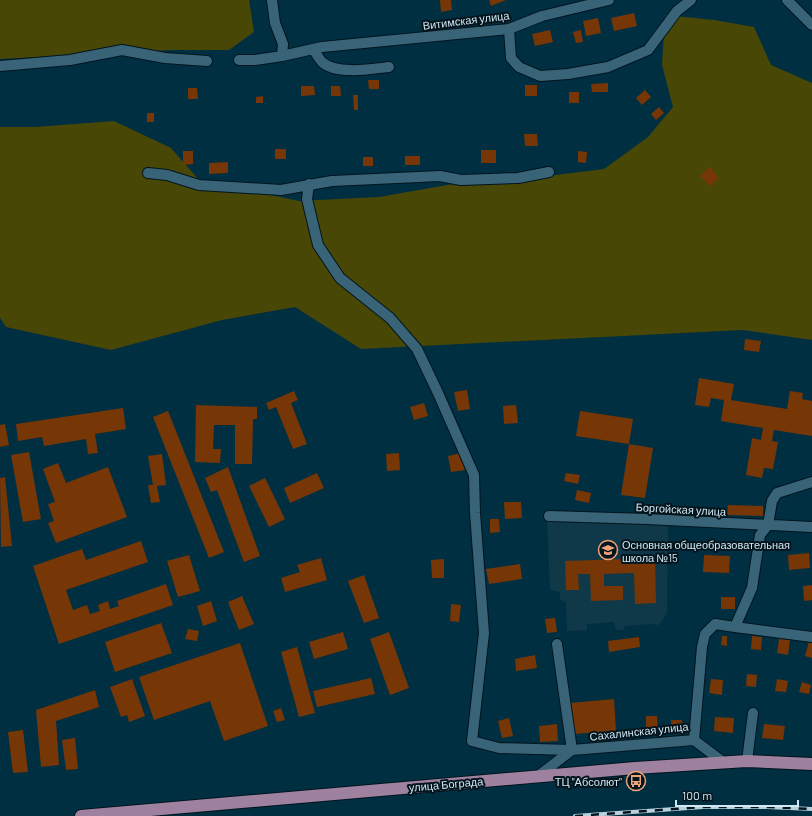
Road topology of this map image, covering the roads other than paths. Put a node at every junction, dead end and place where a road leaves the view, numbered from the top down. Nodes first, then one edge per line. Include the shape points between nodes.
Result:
1 (272, 0) edge
2 (609, 0) edge
3 (691, 0) edge
4 (787, 0) edge
5 (812, 25) edge
6 (509, 29) junction
7 (318, 48) junction
8 (282, 56) junction
9 (239, 60) dead end
10 (207, 61) dead end
11 (0, 66) edge
12 (390, 67) dead end
13 (549, 172) dead end
14 (148, 173) dead end
15 (309, 184) junction
16 (812, 482) edge
17 (549, 516) dead end
18 (768, 525) junction
19 (812, 527) edge
20 (735, 627) junction
21 (812, 637) edge
22 (557, 644) dead end
23 (753, 713) dead end
24 (694, 740) junction
25 (572, 750) junction
26 (747, 761) junction
27 (723, 762) junction
28 (812, 764) edge
29 (538, 776) junction
30 (81, 816) edge

1 - 8 street via 283,44
2 - 6 street, Витимская улица via 542,16
3 - 6 street via 677,11 648,50 608,67 568,74 540,76 519,67 511,58
4 - 5 street
6 - 7 street, Витимская улица
7 - 8 street, Витимская улица
7 - 12 street via 322,62 333,67 358,71
8 - 9 street, Витимская улица
10 - 11 street via 165,58 122,50 70,60
13 - 15 street via 518,178 461,180 440,176
14 - 15 street via 167,175 198,185 281,190
15 - 25 street, Сахалинская улица via 307,199 318,245 340,278 390,318 417,349 474,475 474,513 484,633 472,740 499,748
16 - 18 street via 777,493 772,501
17 - 18 street, Боргойская улица
18 - 19 street, Боргойская улица
18 - 20 street via 760,535 752,588
20 - 21 street, Сахалинская улица
20 - 24 street, Сахалинская улица via 716,624 705,634
22 - 25 street
23 - 26 street
24 - 25 street, Сахалинская улица
24 - 27 street
25 - 29 street
26 - 27 main road, улица Бограда
26 - 28 main road, улица Бограда
27 - 29 main road, улица Бограда
29 - 30 main road, улица Бограда

